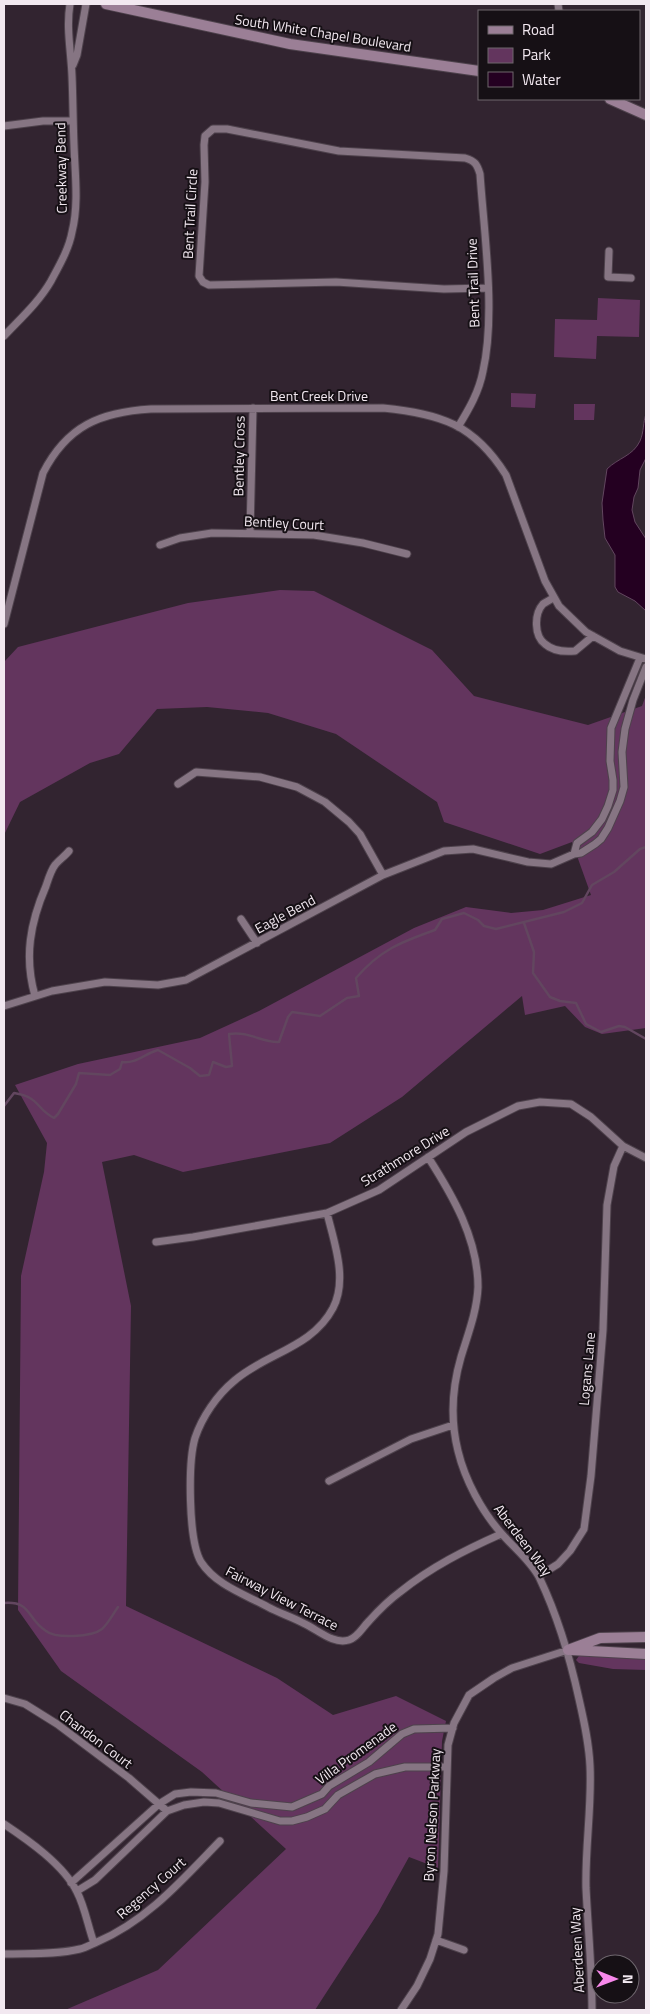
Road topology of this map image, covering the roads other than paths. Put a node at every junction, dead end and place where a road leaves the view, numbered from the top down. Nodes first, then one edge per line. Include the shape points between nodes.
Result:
1 (70, 4) edge
2 (86, 4) edge
3 (106, 4) edge
4 (72, 68) junction
5 (478, 71) edge
6 (612, 100) edge
7 (646, 115) edge
8 (73, 120) junction
9 (4, 126) edge
10 (476, 163) joint
11 (609, 251) dead end
12 (630, 278) dead end
13 (488, 288) junction
14 (4, 336) edge
15 (253, 408) junction
16 (458, 427) junction
17 (250, 533) junction
18 (160, 545) dead end
19 (407, 554) dead end
20 (553, 598) junction
21 (4, 624) edge
22 (593, 636) junction
23 (643, 658) edge
24 (646, 668) edge
25 (178, 784) dead end
26 (69, 851) dead end
27 (574, 854) junction
28 (383, 875) junction
29 (241, 920) dead end
30 (257, 944) junction
31 (35, 996) junction
32 (4, 1006) edge
33 (623, 1146) junction
34 (428, 1157) junction
35 (646, 1158) edge
36 (327, 1213) junction
37 (156, 1242) dead end
38 (453, 1425) junction
39 (329, 1481) dead end
40 (501, 1534) junction
41 (539, 1576) junction
42 (646, 1637) edge
43 (568, 1650) junction
44 (646, 1654) edge
45 (4, 1698) edge
46 (453, 1728) junction
47 (448, 1767) junction
48 (158, 1804) junction
49 (167, 1811) junction
50 (4, 1824) edge
51 (220, 1841) dead end
52 (71, 1883) junction
53 (77, 1891) junction
54 (436, 1940) junction
55 (94, 1943) junction
56 (464, 1950) dead end
57 (4, 1954) edge
58 (401, 2010) edge
59 (592, 2010) edge

1 - 4 street, Creekway Bend via 68,41
2 - 4 street, Creekway Bend
3 - 5 main road, South White Chapel Boulevard via 290,44
4 - 8 street, Creekway Bend
6 - 7 main road
8 - 9 street
8 - 14 street, Creekway Bend via 76,192 72,234 50,282
10 - 13 street, Bent Trail Drive via 480,174
10 - 13 street, Bent Trail Circle via 465,158 339,151 214,129 206,136 204,145 199,276 209,285 336,282 444,289
11 - 12 street via 608,277
13 - 16 street, Bent Trail Drive via 483,371 472,404
15 - 16 street, Bent Creek Drive via 383,408 437,416
15 - 17 street, Bentley Cross
15 - 21 street, Bent Creek Drive via 126,410 87,424 63,441 38,486
16 - 20 street, Bent Creek Drive via 498,462 506,476
17 - 18 street, Bentley Court via 212,533
17 - 19 street, Bentley Court via 314,535
20 - 22 street, Bent Creek Drive via 572,621
20 - 22 street via 544,604 538,616 537,632 545,645 563,652 575,652
22 - 23 street, Bent Creek Drive via 620,651
23 - 27 street via 611,728 613,790 608,806 592,832 577,843
24 - 27 street, Eagle Bend via 625,728 622,752 624,787 616,814 601,839 581,853
25 - 28 street via 196,772 260,777 297,787 325,802 349,822 360,834
26 - 31 street via 54,865 32,929 28,953 29,975
27 - 28 street, Eagle Bend via 551,864 542,864 473,849 444,851
28 - 30 street, Eagle Bend
29 - 30 street
30 - 31 street, Eagle Bend via 186,980 158,985 105,982
31 - 32 street, Eagle Bend
33 - 34 street, Strathmore Drive via 571,1104 540,1102 518,1106 466,1132
33 - 35 street, Strathmore Drive
33 - 41 street, Logans Lane via 614,1166 607,1205 603,1330 584,1529 558,1564
34 - 36 street, Strathmore Drive via 379,1190
34 - 38 street, Aberdeen Way via 452,1193 467,1230 478,1286 452,1399
36 - 37 street, Strathmore Drive
36 - 40 street, Fairway View Terrace via 339,1268 338,1291 327,1318 303,1341 256,1364 233,1381 212,1404 195,1439 190,1473 195,1546 200,1560 217,1580 326,1636 349,1640 357,1636 398,1593 430,1569
38 - 39 street via 411,1439
38 - 40 street, Aberdeen Way via 466,1475
40 - 41 street, Aberdeen Way
41 - 43 street, Aberdeen Way
42 - 43 main road, Byron Nelson Parkway via 600,1638
43 - 44 main road, Byron Nelson Parkway
43 - 46 street, Byron Nelson Parkway via 512,1668 494,1678 469,1695
43 - 59 street, Aberdeen Way via 589,1744 591,1768 586,1886
45 - 48 street, Chandon Court via 25,1704 57,1724
46 - 47 street, Byron Nelson Parkway via 448,1745
46 - 48 street, Villa Promenade via 414,1729 402,1734 369,1762 329,1786 322,1794 292,1807 251,1803 216,1793 191,1792 175,1794
47 - 49 street, Villa Promenade via 404,1768 375,1774 338,1795 325,1809 292,1821 219,1803 184,1805
47 - 54 street, Byron Nelson Parkway via 443,1880
48 - 49 street, Chandon Court
48 - 52 street, Villa Promenade
49 - 53 street, Villa Promenade via 95,1880
50 - 52 street via 41,1852
51 - 55 street, Regency Court via 139,1919
52 - 53 street
53 - 55 street
54 - 56 street
54 - 58 street, Byron Nelson Parkway via 417,1986
55 - 57 street, Regency Court via 64,1952

